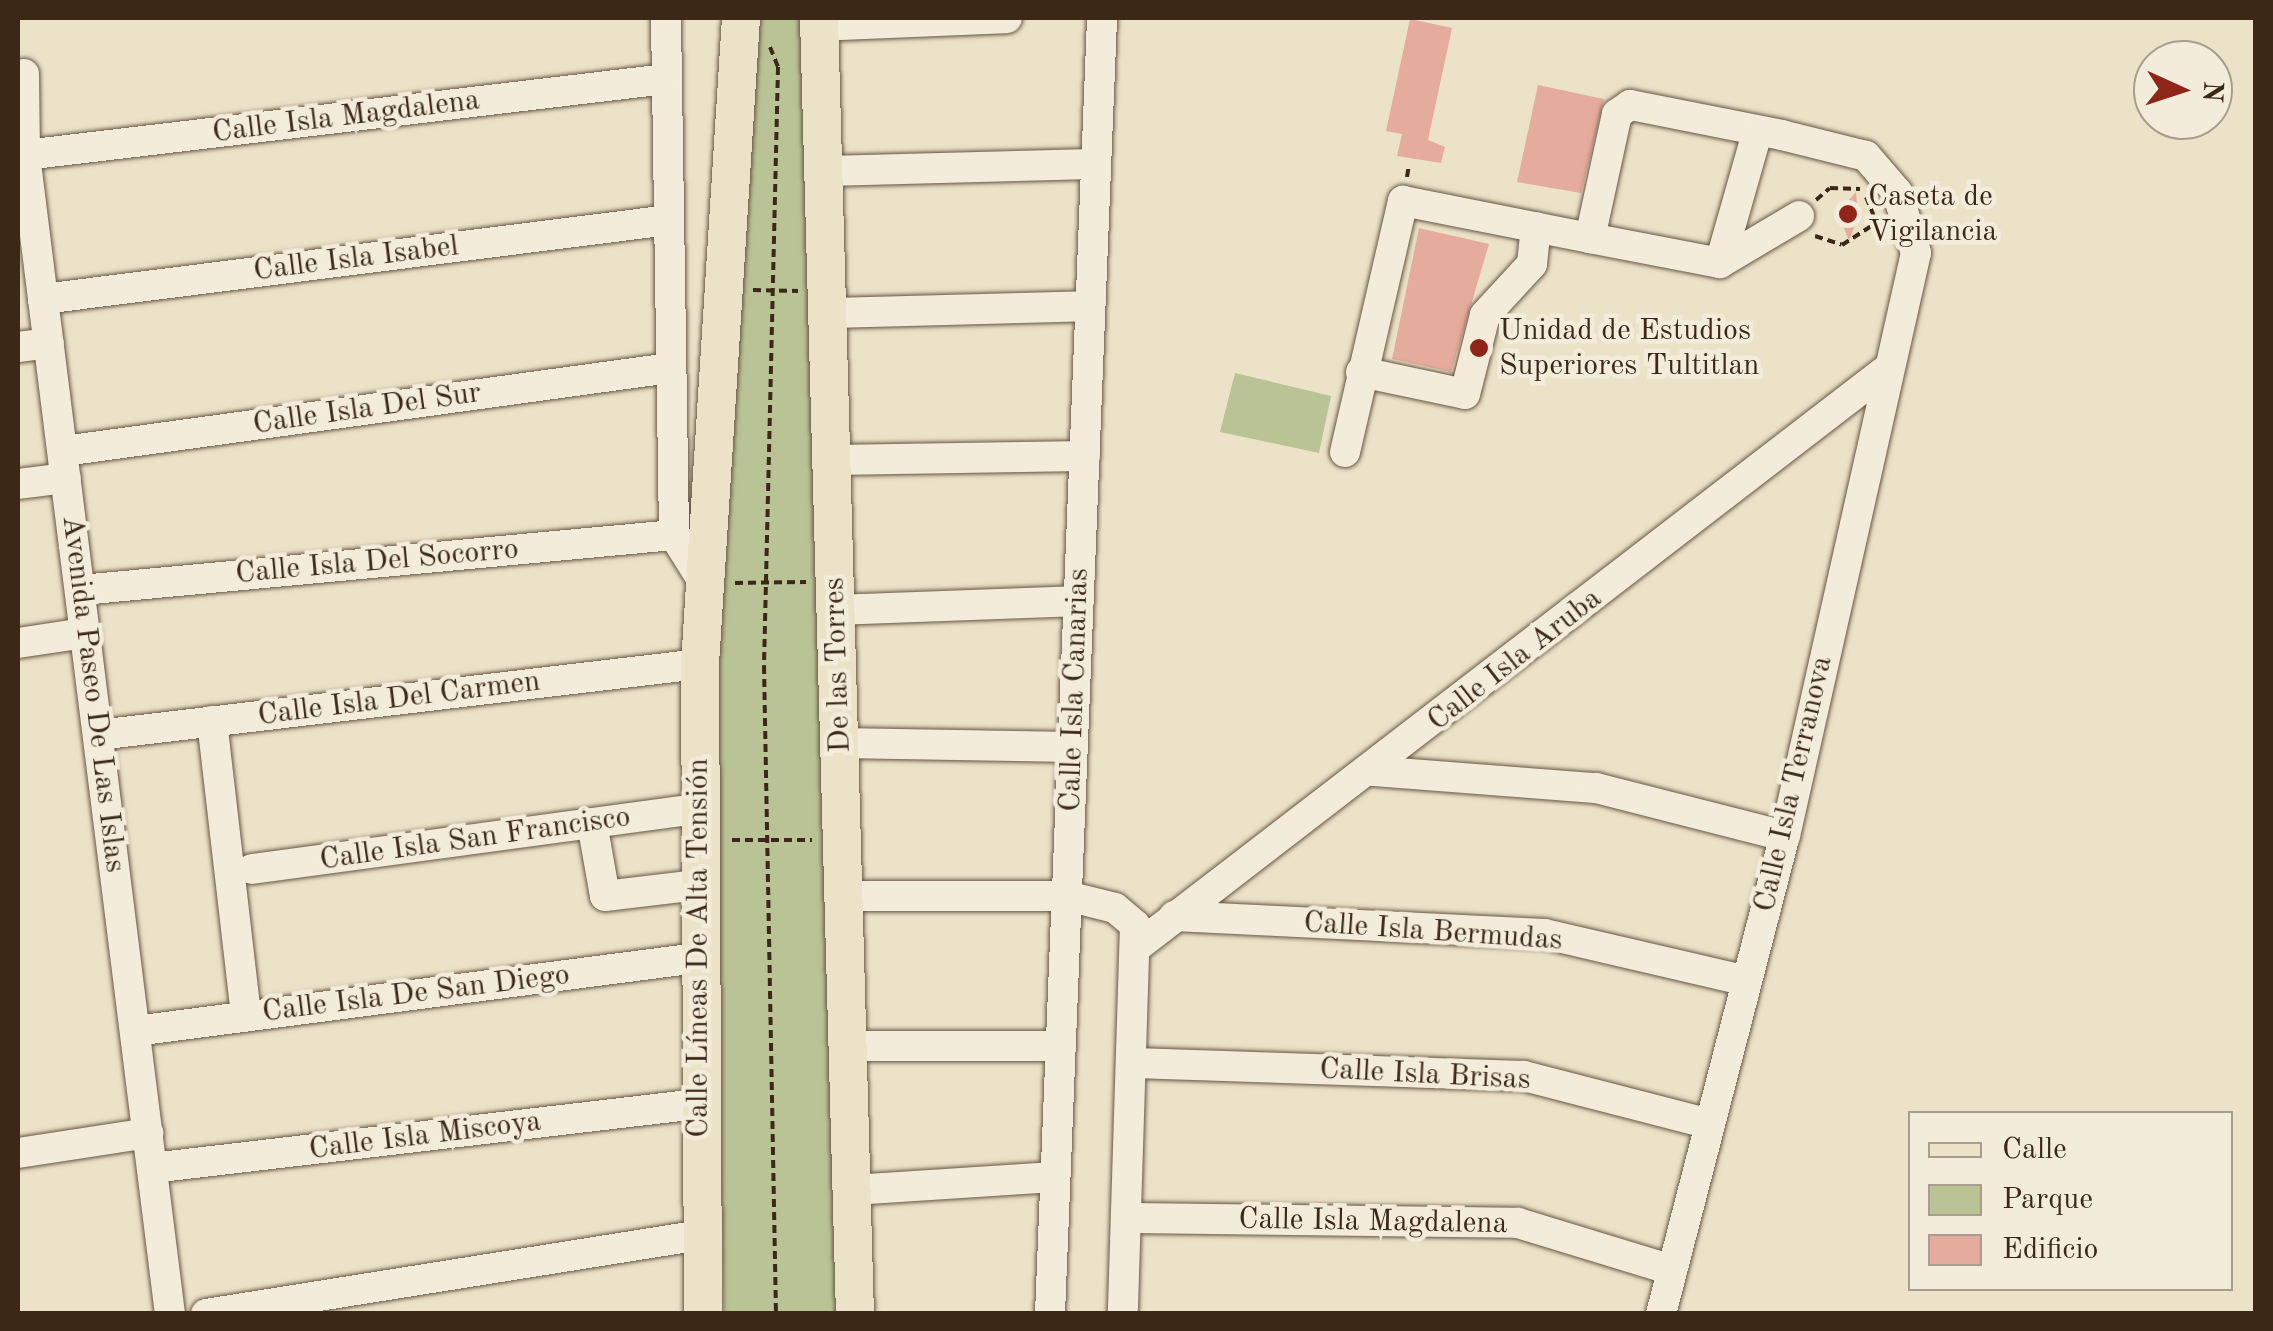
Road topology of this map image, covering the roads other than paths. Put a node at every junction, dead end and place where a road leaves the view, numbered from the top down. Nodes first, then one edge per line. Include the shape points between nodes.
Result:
1 (666, 18) edge
2 (1007, 18) edge
3 (1102, 18) edge
4 (819, 22) edge
5 (756, 27) edge
6 (24, 74) dead end
7 (666, 78) junction
8 (1757, 132) junction
9 (25, 155) junction
10 (1096, 164) junction
11 (824, 171) junction
12 (24, 198) edge
13 (1798, 216) road end
14 (669, 220) junction
15 (1536, 226) junction
16 (1590, 238) junction
17 (1720, 264) junction
18 (43, 299) junction
19 (828, 302) junction
20 (1090, 306) junction
21 (49, 343) junction
22 (18, 347) edge
23 (670, 368) junction
24 (1886, 370) junction
25 (1361, 372) junction
26 (1345, 452) dead end
27 (1085, 456) junction
28 (832, 460) junction
29 (65, 464) junction
30 (18, 484) edge
31 (674, 535) junction
32 (704, 583) junction
33 (80, 590) junction
34 (836, 596) junction
35 (1079, 601) junction
36 (85, 634) junction
37 (18, 643) edge
38 (700, 664) junction
39 (212, 720) junction
40 (98, 735) junction
41 (840, 743) junction
42 (1073, 747) junction
43 (1372, 772) junction
44 (592, 824) junction
45 (697, 824) junction
46 (1785, 836) junction
47 (252, 869) dead end
48 (697, 884) junction
49 (844, 896) junction
50 (1066, 896) junction
51 (1174, 916) junction
52 (1139, 945) junction
53 (697, 958) junction
54 (1747, 981) junction
55 (246, 1015) junction
56 (135, 1031) junction
57 (848, 1046) junction
58 (1060, 1046) junction
59 (1134, 1064) junction
60 (698, 1104) junction
61 (1710, 1124) junction
62 (148, 1134) junction
63 (18, 1153) edge
64 (152, 1168) junction
65 (1055, 1177) junction
66 (852, 1190) junction
67 (1128, 1218) junction
68 (702, 1234) junction
69 (1672, 1270) junction
70 (170, 1314) edge
71 (206, 1314) edge
72 (703, 1314) edge
73 (854, 1314) edge
74 (1050, 1314) edge
75 (1123, 1314) edge
76 (1661, 1314) edge

1 - 7 street
2 - 4 street
3 - 10 street, Calle Isla Canarias
4 - 11 main road, De las Torres
5 - 32 main road, Calle Líneas De Alta Tensión
6 - 9 street, Avenida Paseo De Las Islas
7 - 9 street, Calle Isla Magdalena
7 - 14 street
8 - 16 street via 1622,107
8 - 17 street
8 - 24 street, Calle Isla Terranova via 1866,156 1883,168 1914,240
9 - 12 street, Avenida Paseo De Las Islas
10 - 11 street
10 - 20 street, Calle Isla Canarias
11 - 19 main road, De las Torres
12 - 18 street, Avenida Paseo De Las Islas
13 - 17 street
14 - 18 street, Calle Isla Isabel
14 - 23 street
15 - 16 street
15 - 25 street via 1532,264 1498,282 1497,309 1485,315 1465,394
15 - 25 street via 1403,201 1392,276
16 - 17 street
18 - 21 street, Avenida Paseo De Las Islas
19 - 20 street
19 - 28 main road, De las Torres
20 - 27 street, Calle Isla Canarias
21 - 22 street
21 - 29 street, Avenida Paseo De Las Islas
23 - 29 street, Calle Isla Del Sur
23 - 31 street
24 - 43 street, Calle Isla Aruba
24 - 46 street, Calle Isla Terranova
25 - 26 street via 1345,410
27 - 28 street
27 - 35 street, Calle Isla Canarias
28 - 34 main road, De las Torres
29 - 30 street, Calle Isla Del Sur
29 - 33 street, Avenida Paseo De Las Islas
31 - 32 street
31 - 33 street, Calle Isla Del Socorro
32 - 38 main road, Calle Líneas De Alta Tensión
33 - 36 street, Avenida Paseo De Las Islas
34 - 35 street
34 - 41 main road, De las Torres
35 - 42 street, Calle Isla Canarias
36 - 37 street
36 - 40 street, Avenida Paseo De Las Islas
38 - 39 street, Calle Isla Del Carmen
38 - 45 main road, Calle Líneas De Alta Tensión
39 - 40 street, Calle Isla Del Carmen
39 - 55 street
40 - 56 street, Avenida Paseo De Las Islas
41 - 42 street
41 - 49 main road, De las Torres
42 - 50 street, Calle Isla Canarias
43 - 46 street via 1596,788
43 - 51 street, Calle Isla Aruba
44 - 45 street, Calle Isla San Francisco
44 - 47 street, Calle Isla San Francisco
44 - 48 street via 604,896
45 - 48 main road, Calle Líneas De Alta Tensión
46 - 54 street, Calle Isla Terranova
48 - 53 main road, Calle Líneas De Alta Tensión
49 - 50 street
49 - 57 main road, De las Torres
50 - 52 street via 1129,916
50 - 58 street, Calle Isla Canarias
51 - 52 street, Calle Isla Aruba
51 - 54 street, Calle Isla Bermudas via 1544,934
52 - 59 street
53 - 55 street, Calle Isla De San Diego
53 - 60 main road, Calle Líneas De Alta Tensión
54 - 61 street, Calle Isla Terranova
55 - 56 street, Calle Isla De San Diego
56 - 62 street, Avenida Paseo De Las Islas
57 - 58 street
57 - 66 main road, De las Torres
58 - 65 street, Calle Isla Canarias
59 - 61 street, Calle Isla Brisas via 1524,1076
59 - 67 street
60 - 64 street, Calle Isla Miscoya
60 - 68 main road, Calle Líneas De Alta Tensión
61 - 69 street, Calle Isla Terranova
62 - 63 street
62 - 64 street, Avenida Paseo De Las Islas
64 - 70 street, Avenida Paseo De Las Islas
65 - 66 street
65 - 74 street, Calle Isla Canarias
66 - 73 main road, De las Torres
67 - 69 street, Calle Isla Magdalena via 1518,1222
67 - 75 street
68 - 71 street
68 - 72 main road, Calle Líneas De Alta Tensión
69 - 76 street, Calle Isla Terranova

